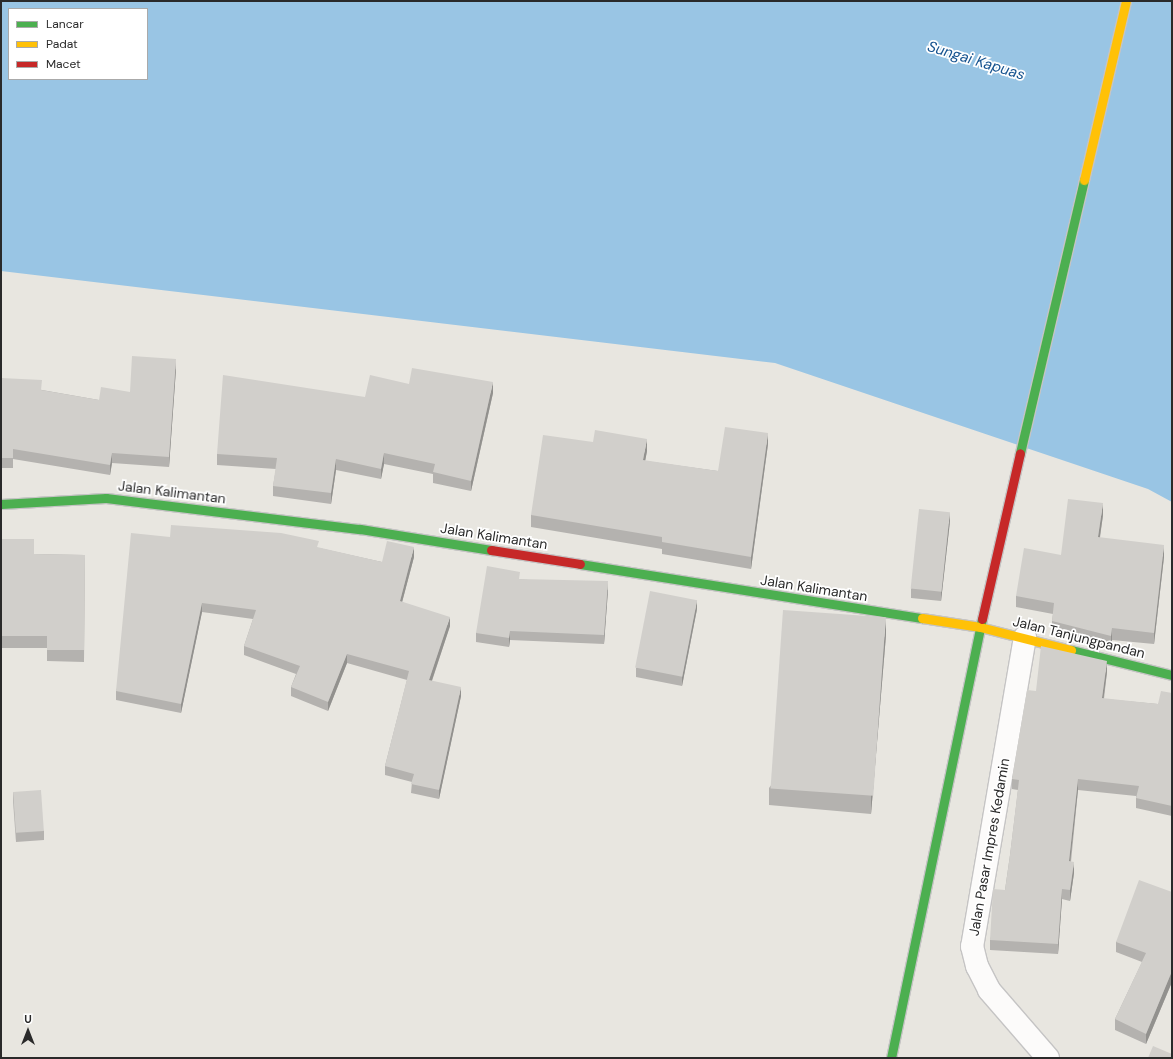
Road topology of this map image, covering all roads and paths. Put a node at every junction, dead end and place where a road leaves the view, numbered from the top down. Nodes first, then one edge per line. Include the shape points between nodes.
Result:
1 (1126, 1) edge
2 (1, 504) edge
3 (980, 627) junction
4 (1025, 637) junction
5 (1172, 675) edge
6 (892, 1058) edge
7 (1048, 1058) edge

1 - 3 main road
2 - 3 main road, Jalan Kalimantan via 106,498 352,528
3 - 4 main road, Jalan Tanjungpandan
3 - 6 main road
4 - 5 main road, Jalan Tanjungpandan
4 - 7 street, Jalan Pasar Impres Kedamin via 972,946 977,966 989,990

